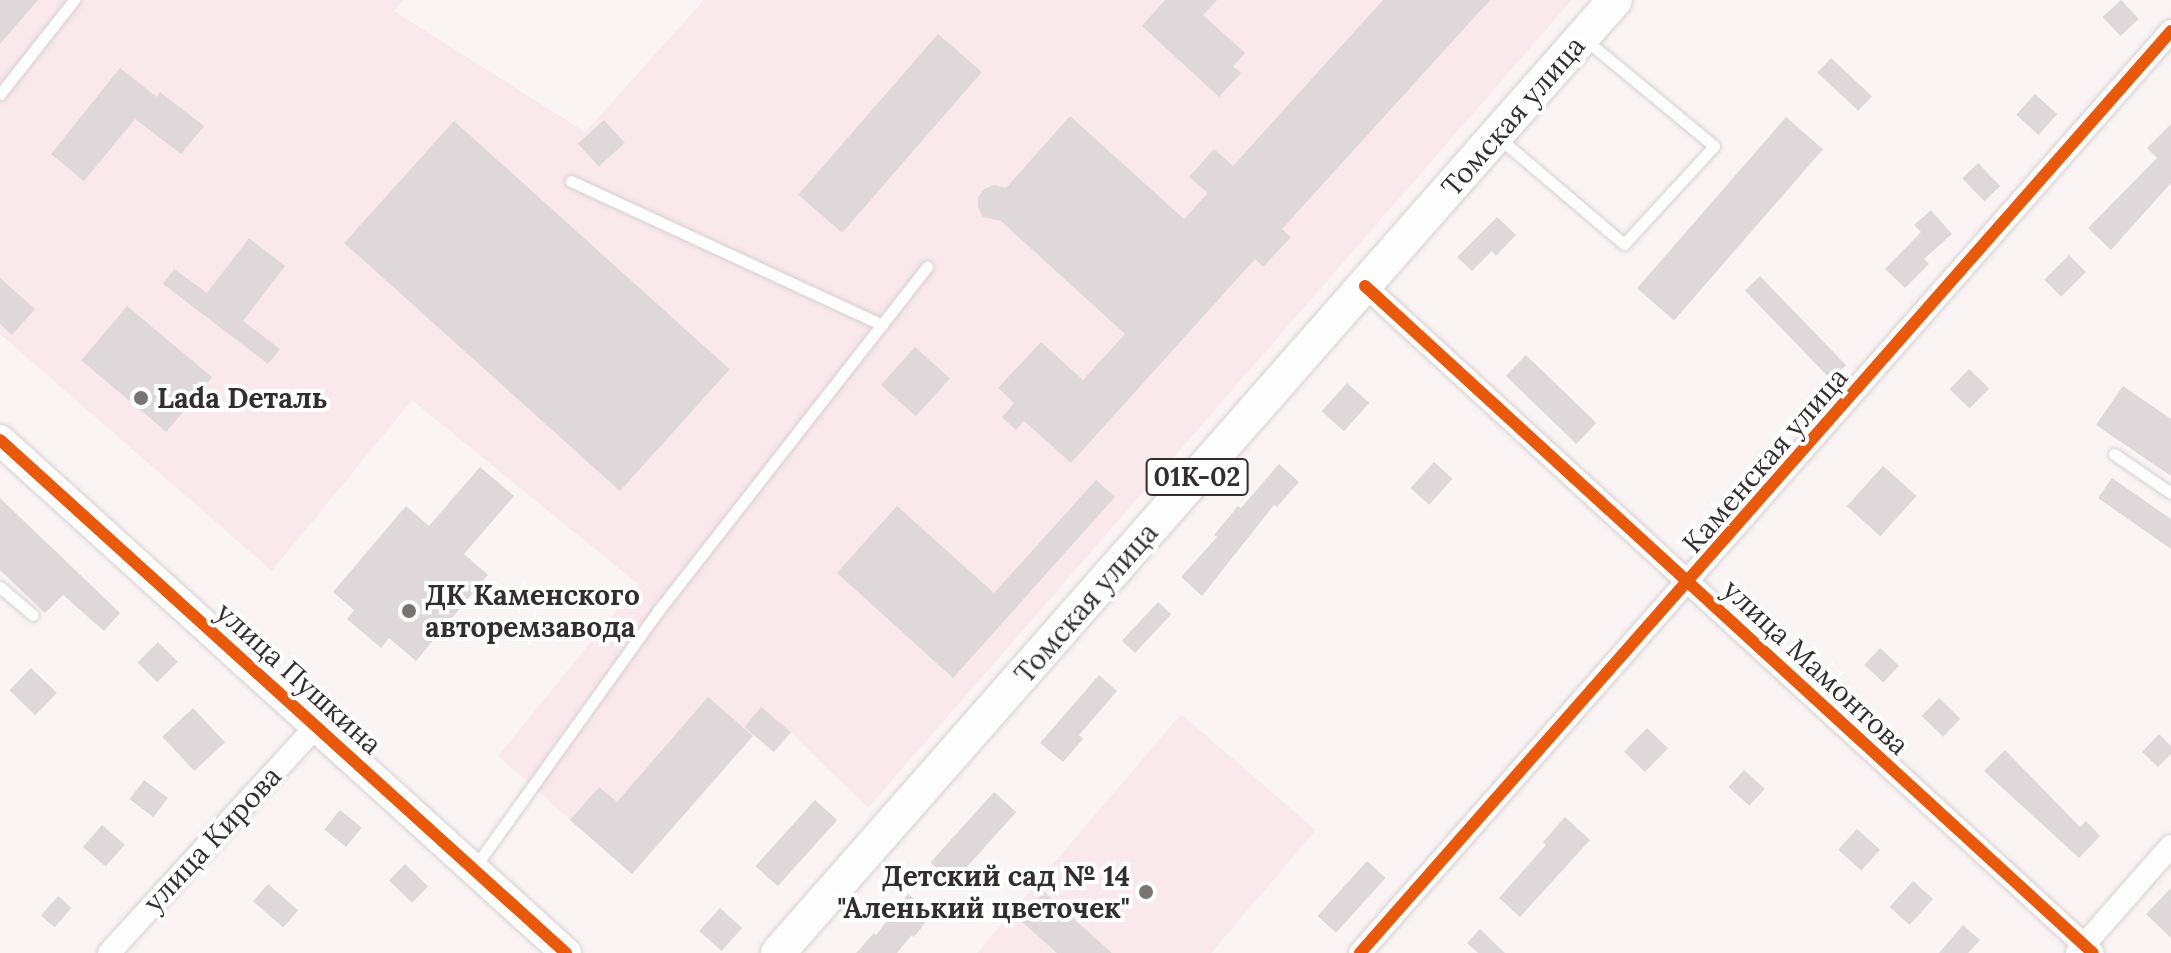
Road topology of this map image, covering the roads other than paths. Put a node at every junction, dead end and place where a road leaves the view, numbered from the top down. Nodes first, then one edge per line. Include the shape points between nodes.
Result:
1 (74, 0) edge
2 (1615, 0) edge
3 (2171, 31) edge
4 (1582, 37) junction
5 (0, 94) edge
6 (1496, 136) junction
7 (571, 181) dead end
8 (927, 267) dead end
9 (1365, 286) junction
10 (882, 325) junction
11 (6, 450) edge
12 (2114, 454) dead end
13 (2171, 493) edge
14 (1689, 583) junction
15 (0, 587) edge
16 (33, 615) dead end
17 (316, 726) junction
18 (2171, 846) edge
19 (473, 869) junction
20 (2085, 950) edge
21 (102, 953) edge
22 (566, 953) edge
23 (778, 953) edge
24 (1360, 953) edge

1 - 5 lane
2 - 4 main road, Томская улица / 01К-02
3 - 14 street, Каменская улица
4 - 6 main road, Томская улица / 01К-02
4 - 6 lane via 1714,146 1624,244
6 - 9 main road, Томская улица / 01К-02
7 - 10 lane
8 - 10 lane
9 - 14 street, улица Мамонтова
9 - 23 main road, Томская улица / 01К-02
10 - 19 lane via 658,611
11 - 17 street, улица Пушкина
12 - 13 lane
14 - 20 street, улица Мамонтова
14 - 24 street, Каменская улица
15 - 16 lane
17 - 19 street, улица Пушкина
17 - 21 street, улица Кирова
18 - 20 street
19 - 22 street, улица Пушкина

